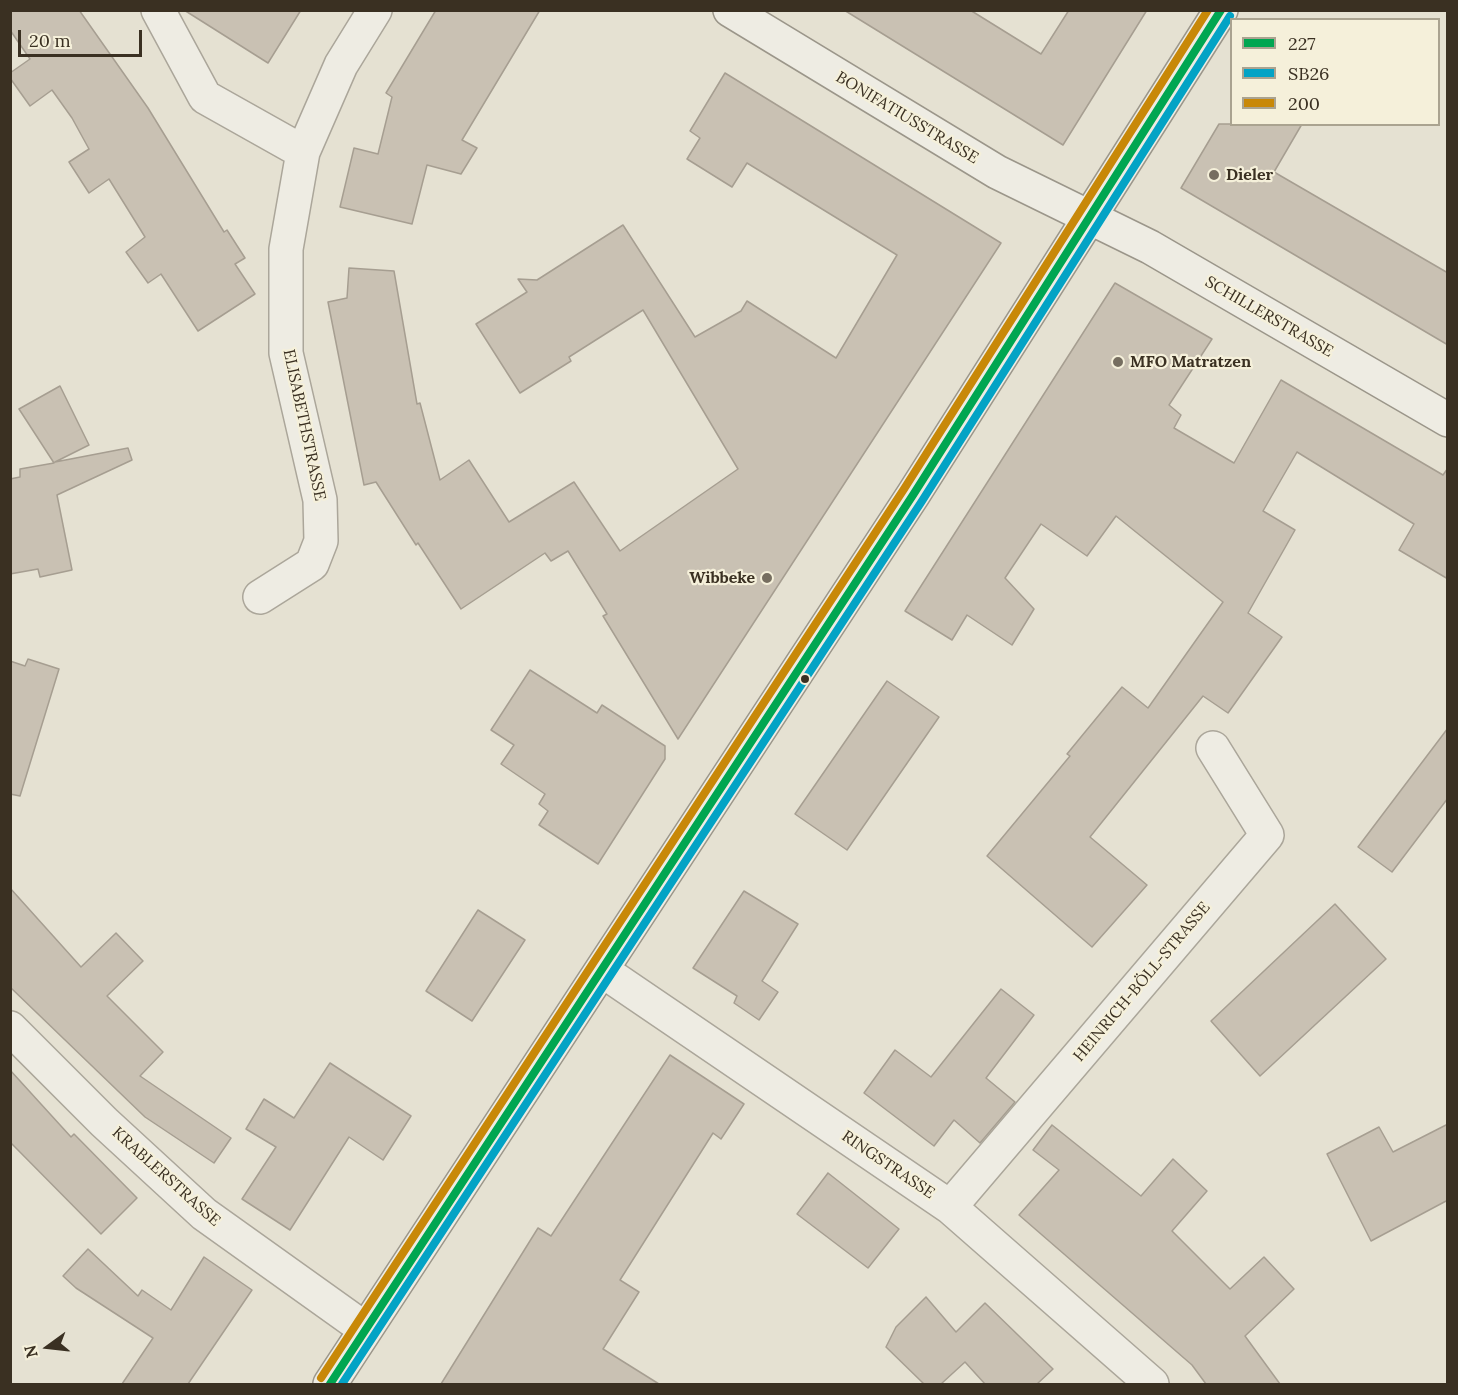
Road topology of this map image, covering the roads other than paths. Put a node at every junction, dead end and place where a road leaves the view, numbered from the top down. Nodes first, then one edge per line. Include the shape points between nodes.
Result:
1 (158, 10) edge
2 (375, 10) edge
3 (730, 10) edge
4 (1221, 10) edge
5 (303, 152) junction
6 (1089, 218) junction
7 (1446, 416) edge
8 (260, 597) dead end
9 (1213, 748) dead end
10 (603, 971) junction
11 (10, 1028) edge
12 (950, 1207) junction
13 (365, 1329) junction
14 (330, 1384) edge
15 (1152, 1384) edge

1 - 5 street via 205,97
2 - 5 street, ELISABETHSTRASSE via 341,65
3 - 6 street, BONIFATIUSSTRASSE via 997,172
4 - 6 street
5 - 8 street, ELISABETHSTRASSE via 286,249 286,353 320,500 321,541 312,564
6 - 7 street, SCHILLERSTRASSE via 1150,247
6 - 10 street
9 - 12 street, HEINRICH-BÖLL-STRASSE via 1268,835
10 - 12 street, RINGSTRASSE
10 - 13 street
11 - 13 street, KRABLERSTRASSE via 204,1214
12 - 15 street, RINGSTRASSE
13 - 14 street

